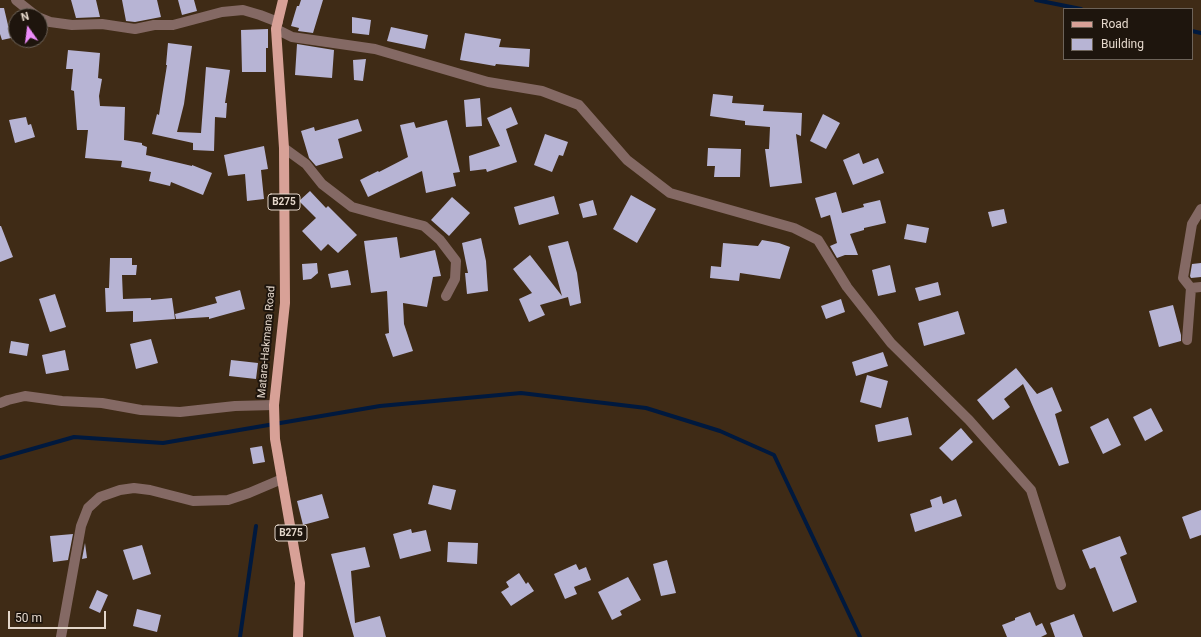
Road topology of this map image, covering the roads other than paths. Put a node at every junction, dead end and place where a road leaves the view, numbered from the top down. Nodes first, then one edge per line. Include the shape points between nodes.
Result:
1 (16, 0) edge
2 (283, 0) edge
3 (26, 8) edge
4 (48, 21) edge
5 (277, 26) junction
6 (284, 148) junction
7 (1201, 209) edge
8 (1196, 287) edge
9 (446, 296) dead end
10 (1187, 340) dead end
11 (0, 403) edge
12 (274, 405) junction
13 (282, 479) junction
14 (1061, 585) dead end
15 (62, 637) edge
16 (298, 637) edge

1 - 3 street
2 - 5 main road, Matara-Hakmana Road / B275
4 - 5 street via 72,25 102,24 135,29 243,10 260,15
5 - 6 main road, Matara-Hakmana Road / B275
5 - 14 street via 292,37 375,49 488,82 542,92 579,105 627,160 670,193 794,228 818,240 847,287 891,343 969,420 1031,490
6 - 9 street via 306,164 322,184 352,207 424,226 430,230 456,261 455,279
6 - 12 main road, Matara-Hakmana Road / B275 via 285,304
7 - 8 street via 1192,224 1183,278
8 - 10 street
11 - 12 street via 25,396 102,403 141,410 180,412
12 - 13 main road, Matara-Hakmana Road / B275 via 274,429
13 - 15 street via 228,500 193,501 134,488 100,497 88,508 81,526
13 - 16 main road, Matara-Hakmana Road / B275 via 300,583

